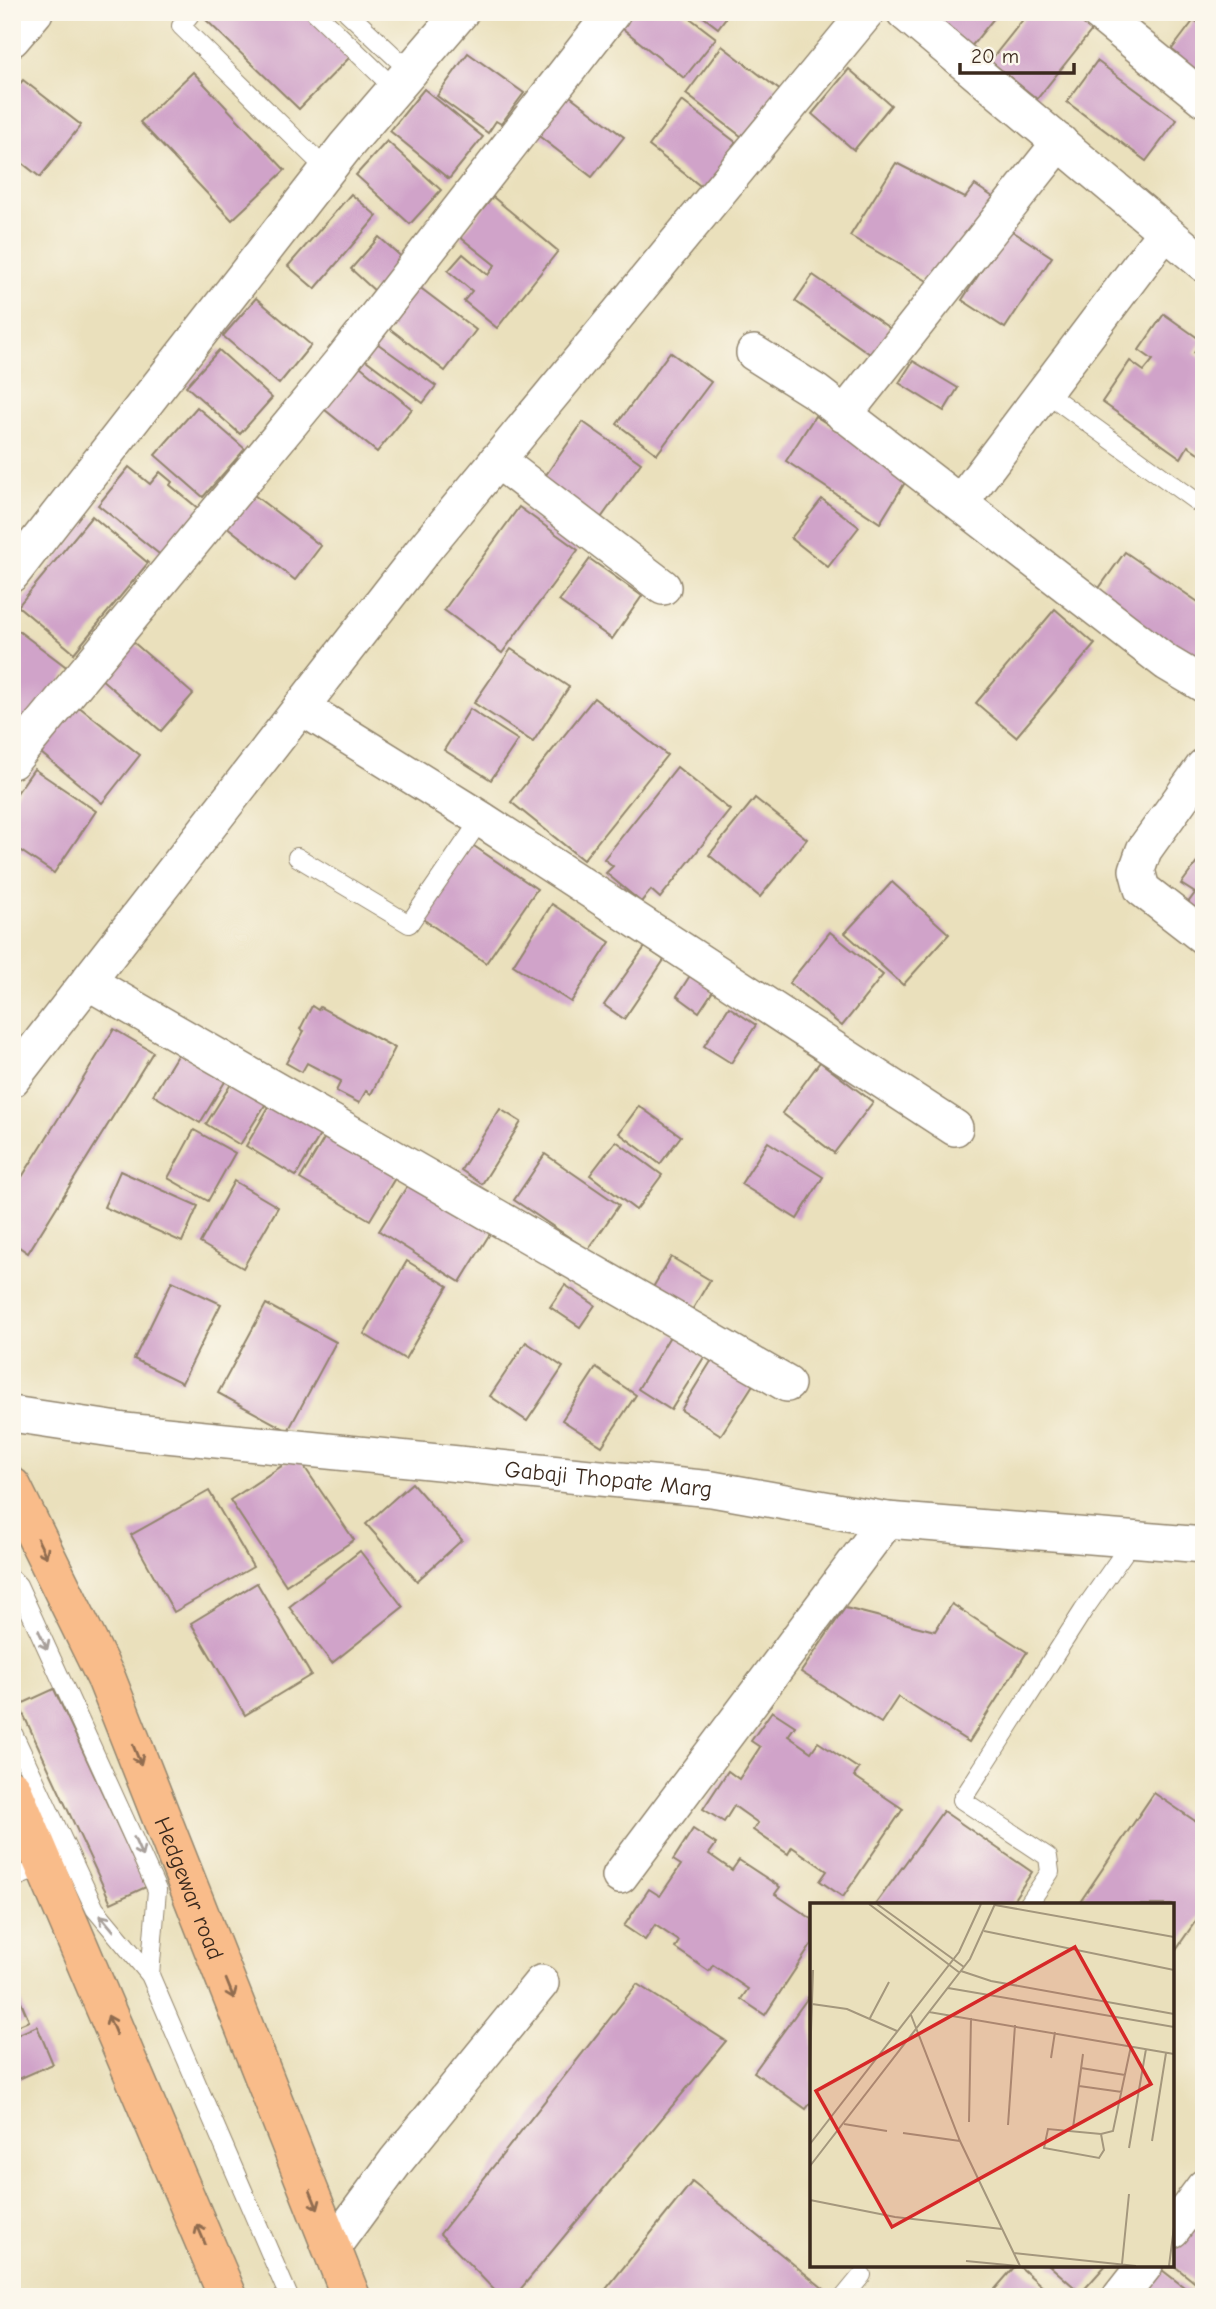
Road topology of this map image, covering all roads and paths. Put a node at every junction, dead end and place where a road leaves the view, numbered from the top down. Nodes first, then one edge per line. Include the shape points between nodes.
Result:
1 (35, 12) edge
2 (192, 12) edge
3 (315, 12) edge
4 (347, 12) edge
5 (461, 12) edge
6 (613, 12) edge
7 (867, 12) edge
8 (904, 12) edge
9 (1097, 12) edge
10 (12, 39) edge
11 (402, 80) junction
12 (1204, 99) edge
13 (1060, 142) junction
14 (327, 170) junction
15 (1166, 232) junction
16 (1204, 264) edge
17 (754, 353) dead end
18 (1044, 391) junction
19 (844, 415) junction
20 (497, 460) junction
21 (961, 502) junction
22 (1204, 507) edge
23 (12, 574) edge
24 (663, 587) dead end
25 (1204, 685) edge
26 (301, 707) junction
27 (12, 761) edge
28 (1204, 766) edge
29 (481, 820) junction
30 (297, 857) dead end
31 (1204, 937) edge
32 (88, 982) junction
33 (12, 1079) edge
34 (955, 1128) dead end
35 (787, 1384) dead end
36 (12, 1414) edge
37 (12, 1487) edge
38 (887, 1520) junction
39 (1133, 1540) junction
40 (1204, 1545) edge
41 (12, 1579) edge
42 (12, 1731) edge
43 (12, 1789) edge
44 (29, 1872) edge
45 (620, 1876) dead end
46 (1029, 1903) edge
47 (150, 1975) junction
48 (541, 1983) dead end
49 (1204, 2187) edge
50 (1174, 2227) edge
51 (332, 2248) junction
52 (1143, 2267) edge
53 (862, 2275) dead end
54 (228, 2297) edge
55 (289, 2297) edge
56 (351, 2297) edge
57 (844, 2297) edge
58 (1120, 2297) edge

1 - 10 street
2 - 14 lane via 181,26
3 - 11 lane
4 - 11 lane
5 - 11 street
6 - 27 street via 341,362
7 - 20 street
8 - 13 street
9 - 12 street
11 - 14 street
13 - 15 street
13 - 19 street
14 - 23 street
15 - 16 street
15 - 18 street
17 - 19 street
18 - 21 street
18 - 22 lane
19 - 21 street
20 - 24 street
20 - 26 street
21 - 25 street via 1167,663
26 - 29 street
26 - 32 street
28 - 31 street via 1144,850 1136,870 1142,889
29 - 30 lane via 409,924
29 - 34 street
32 - 33 street
32 - 35 street
36 - 38 street, Gabaji Thopate Marg via 125,1431 712,1489
37 -> 51 main road, Hedgewar road via 107,1680
38 - 39 street, Gabaji Thopate Marg
38 - 45 street
39 - 40 street, Gabaji Thopate Marg
39 - 46 lane via 962,1800 1048,1857 1050,1872
41 -> 47 lane via 64,1682 157,1890
47 -> 42 lane via 95,1909
43 - 44 main road
54 -> 44 main road
47 - 55 lane
48 - 51 street via 396,2161
49 - 50 street
51 - 56 main road, Hedgewar road
52 - 58 street
53 - 57 lane

